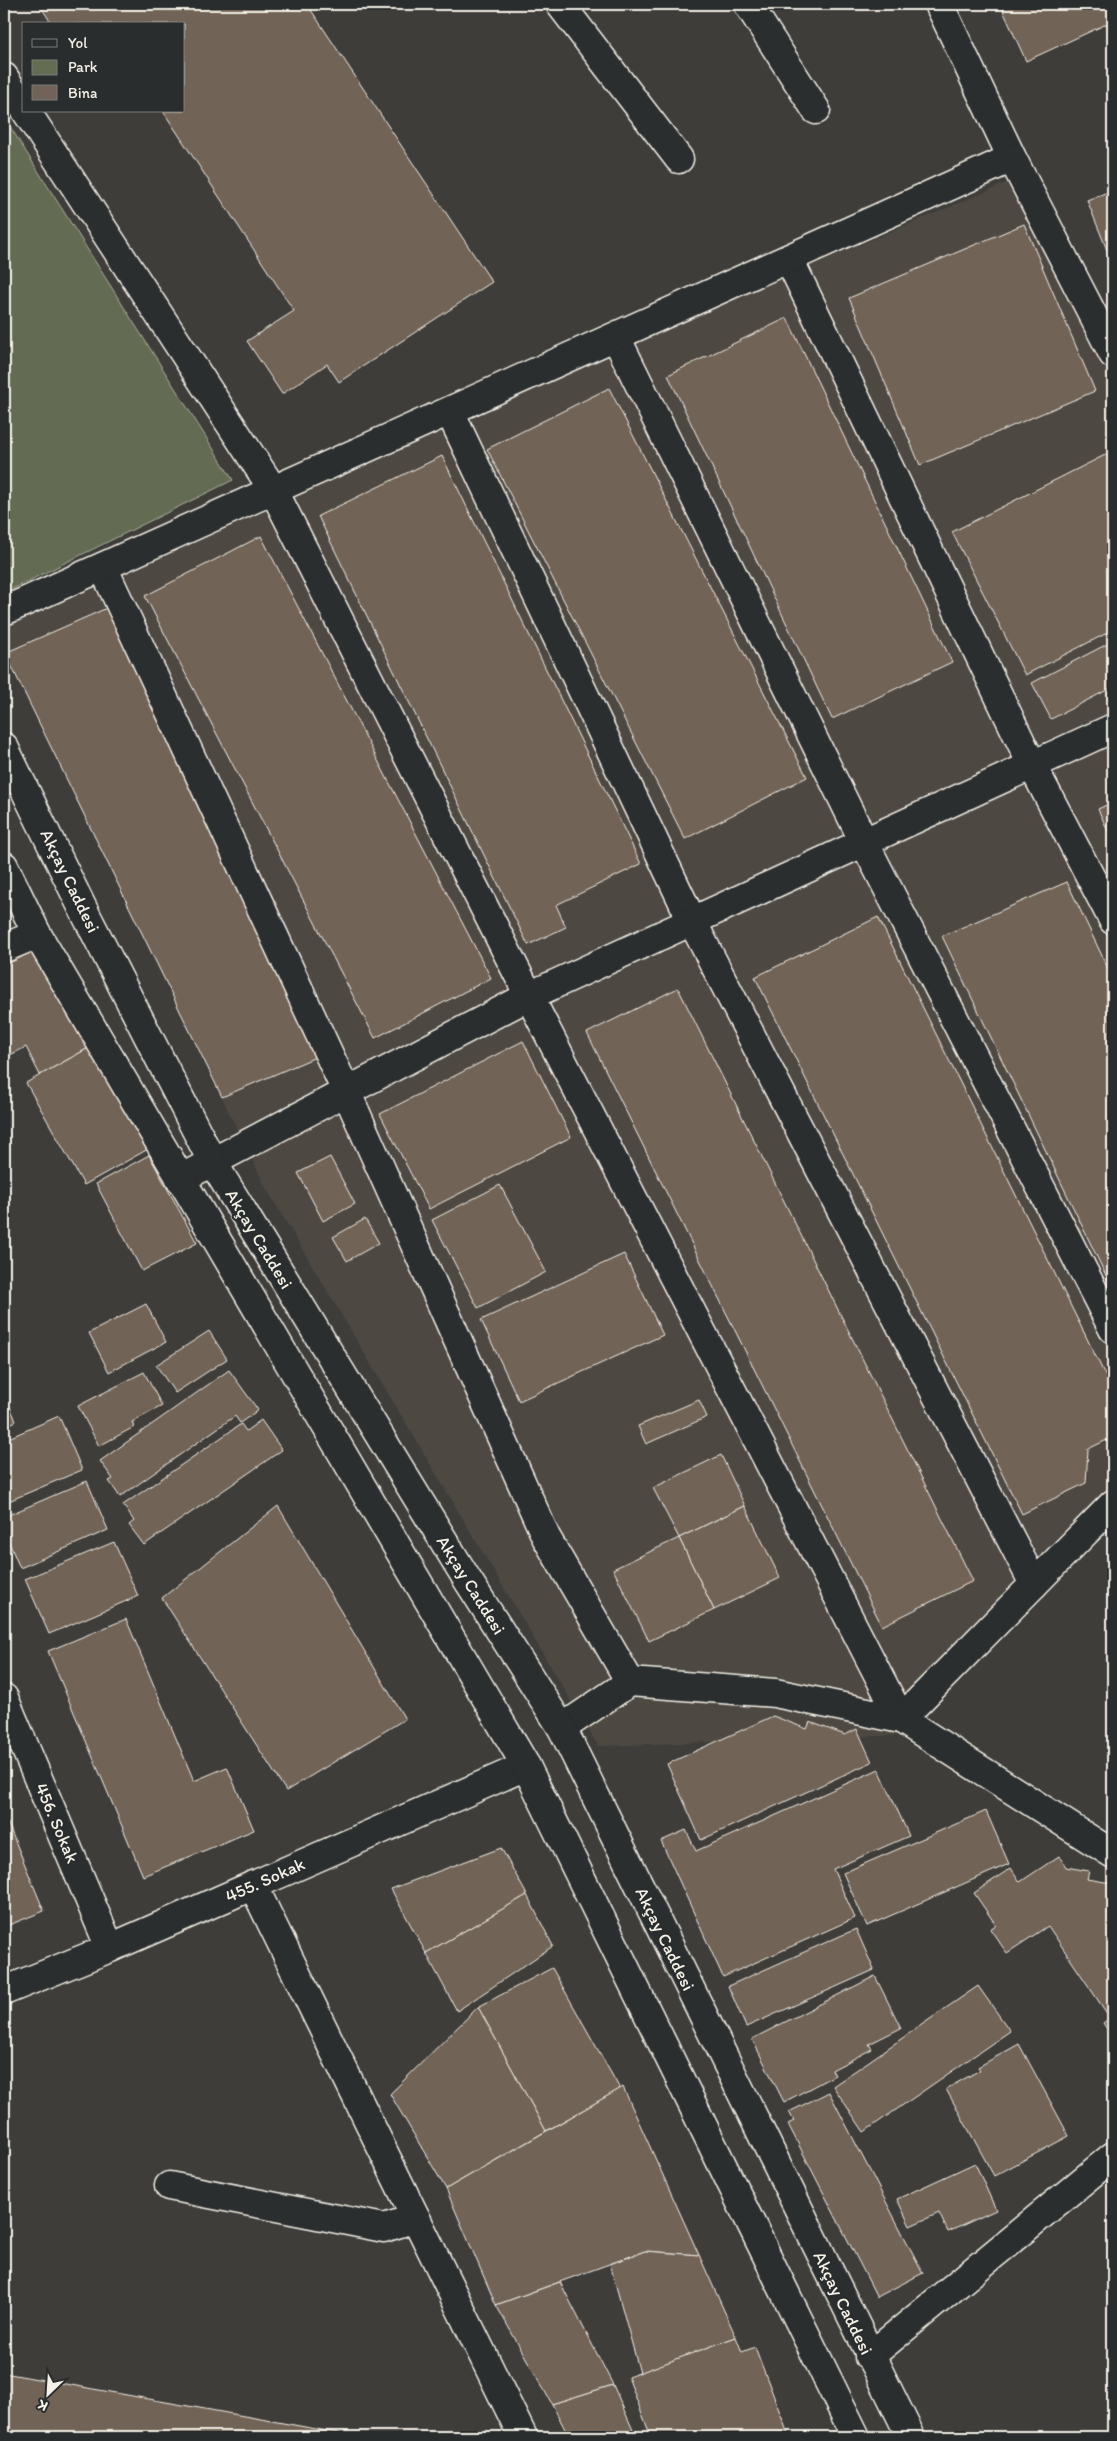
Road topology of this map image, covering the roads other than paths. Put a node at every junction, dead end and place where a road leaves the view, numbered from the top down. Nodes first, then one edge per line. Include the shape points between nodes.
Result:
1 (560, 4) edge
2 (748, 4) edge
3 (939, 4) edge
4 (4, 77) edge
5 (22, 105) edge
6 (816, 110) dead end
7 (27, 112) edge
8 (1012, 158) junction
9 (679, 159) dead end
10 (789, 259) junction
11 (616, 337) junction
12 (1113, 354) edge
13 (450, 412) junction
14 (274, 491) junction
15 (103, 567) junction
16 (4, 611) edge
17 (1113, 728) edge
18 (4, 746) edge
19 (1032, 765) junction
20 (864, 842) junction
21 (4, 866) edge
22 (1113, 920) edge
23 (692, 921) junction
24 (37, 934) junction
25 (4, 948) edge
26 (529, 996) junction
27 (346, 1091) junction
28 (212, 1161) junction
29 (180, 1179) junction
30 (1113, 1329) edge
31 (1113, 1504) edge
32 (1034, 1584) junction
33 (630, 1682) junction
34 (4, 1698) edge
35 (901, 1719) junction
36 (562, 1728) junction
37 (526, 1766) junction
38 (1113, 1854) edge
39 (253, 1885) junction
40 (110, 1948) junction
41 (4, 1991) edge
42 (1113, 2156) edge
43 (169, 2186) dead end
44 (416, 2218) junction
45 (869, 2357) junction
46 (523, 2437) edge
47 (856, 2437) edge
48 (911, 2437) edge

1 - 9 street
2 - 6 street
3 - 8 street
4 - 5 street
7 - 14 street
8 - 10 street
8 - 12 street
10 - 11 street
10 - 19 street
11 - 13 street
11 - 20 street
13 - 14 street
13 - 23 street
14 - 15 street
14 - 26 street
15 - 16 street
15 - 27 street
17 - 19 street
18 - 28 street, Akçay Caddesi
19 - 20 street
19 - 22 street
20 - 23 street
20 - 30 street
21 - 24 street
23 - 26 street
23 - 32 street
24 - 25 street
24 - 29 street
26 - 27 street
26 - 35 street
27 - 28 street
27 - 33 street via 546,1537
28 - 29 street
28 - 36 street, Akçay Caddesi via 467,1579
29 - 37 street
31 - 32 street
32 - 35 street
33 - 35 street via 775,1693
33 - 36 street
34 - 40 street, 456. Sokak
35 - 38 street
36 - 45 street, Akçay Caddesi
37 - 39 street, 455. Sokak
37 - 47 street
39 - 40 street, 455. Sokak
39 - 44 street
40 - 41 street, 455. Sokak
42 - 45 street
43 - 44 street via 384,2228
44 - 46 street
45 - 48 street, Akçay Caddesi

